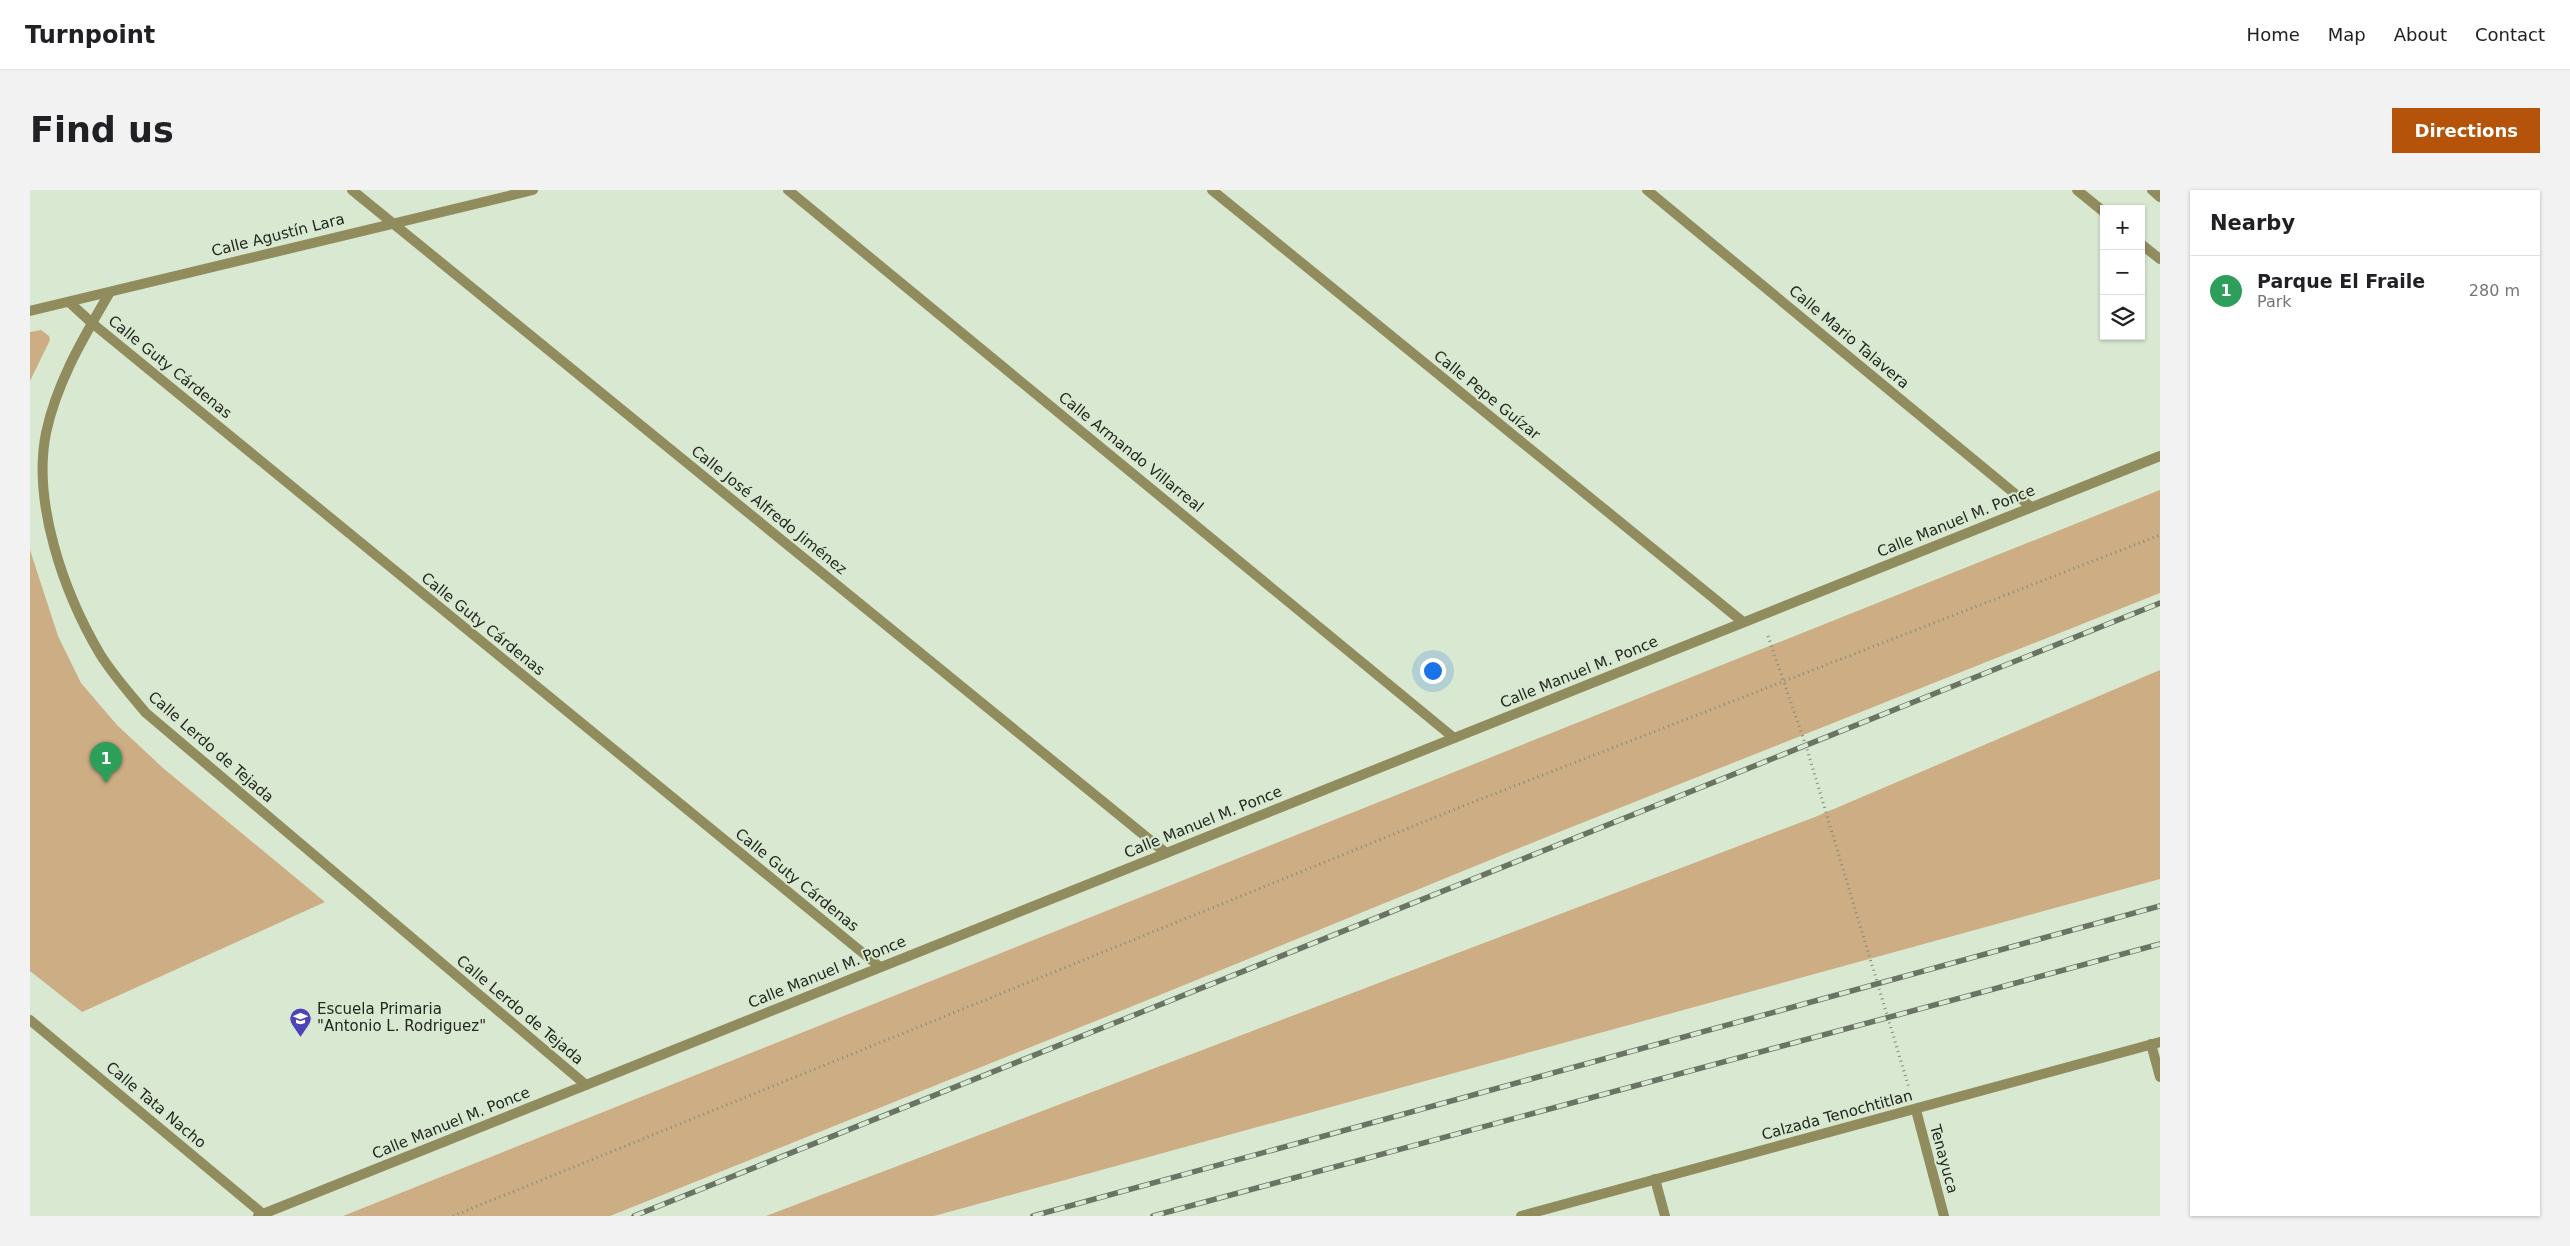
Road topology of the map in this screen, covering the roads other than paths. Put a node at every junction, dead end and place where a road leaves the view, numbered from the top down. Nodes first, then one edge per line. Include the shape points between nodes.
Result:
1 (352, 190) edge
2 (533, 190) edge
3 (788, 190) edge
4 (1212, 190) edge
5 (1647, 190) edge
6 (2077, 190) edge
7 (2152, 190) edge
8 (2160, 196) edge
9 (2100, 209) edge
10 (393, 222) junction
11 (2145, 247) edge
12 (2160, 259) edge
13 (110, 292) junction
14 (69, 302) junction
15 (30, 311) edge
16 (92, 323) junction
17 (2160, 456) edge
18 (2031, 507) junction
19 (1743, 622) junction
20 (1454, 738) junction
21 (1166, 853) junction
22 (880, 967) junction
23 (30, 1020) edge
24 (2156, 1043) edge
25 (2160, 1076) edge
26 (586, 1085) junction
27 (1916, 1110) junction
28 (1655, 1179) junction
29 (261, 1215) edge
30 (1521, 1216) edge
31 (1665, 1216) edge
32 (1944, 1216) edge

1 - 10 street, Calle José Alfredo Jiménez
2 - 10 street, Calle Agustín Lara
3 - 20 street, Calle Armando Villarreal
4 - 19 street, Calle Pepe Guízar
5 - 18 street, Calle Mario Talavera
6 - 9 street
7 - 8 street
10 - 13 street, Calle Agustín Lara
10 - 21 street, Calle José Alfredo Jiménez
11 - 12 street
13 - 14 street, Calle Agustín Lara
13 - 16 street, Calle Lerdo de Tejada
14 - 15 street, Calle Agustín Lara
14 - 16 street, Calle Guty Cárdenas
16 - 22 street, Calle Guty Cárdenas
16 - 26 street, Calle Lerdo de Tejada via 69,365 55,401 46,435 42,471 47,515 58,561 100,654 146,713
17 - 18 street, Calle Manuel M. Ponce
18 - 19 street, Calle Manuel M. Ponce
19 - 20 street, Calle Manuel M. Ponce
20 - 21 street, Calle Manuel M. Ponce
21 - 22 street, Calle Manuel M. Ponce
22 - 26 street, Calle Manuel M. Ponce
23 - 29 street, Calle Tata Nacho
24 - 25 street
24 - 27 street, Calzada Tenochtitlan
26 - 29 street, Calle Manuel M. Ponce
27 - 28 street, Calzada Tenochtitlan
27 - 32 street, Tenayuca
28 - 30 street, Calzada Tenochtitlan
28 - 31 street

